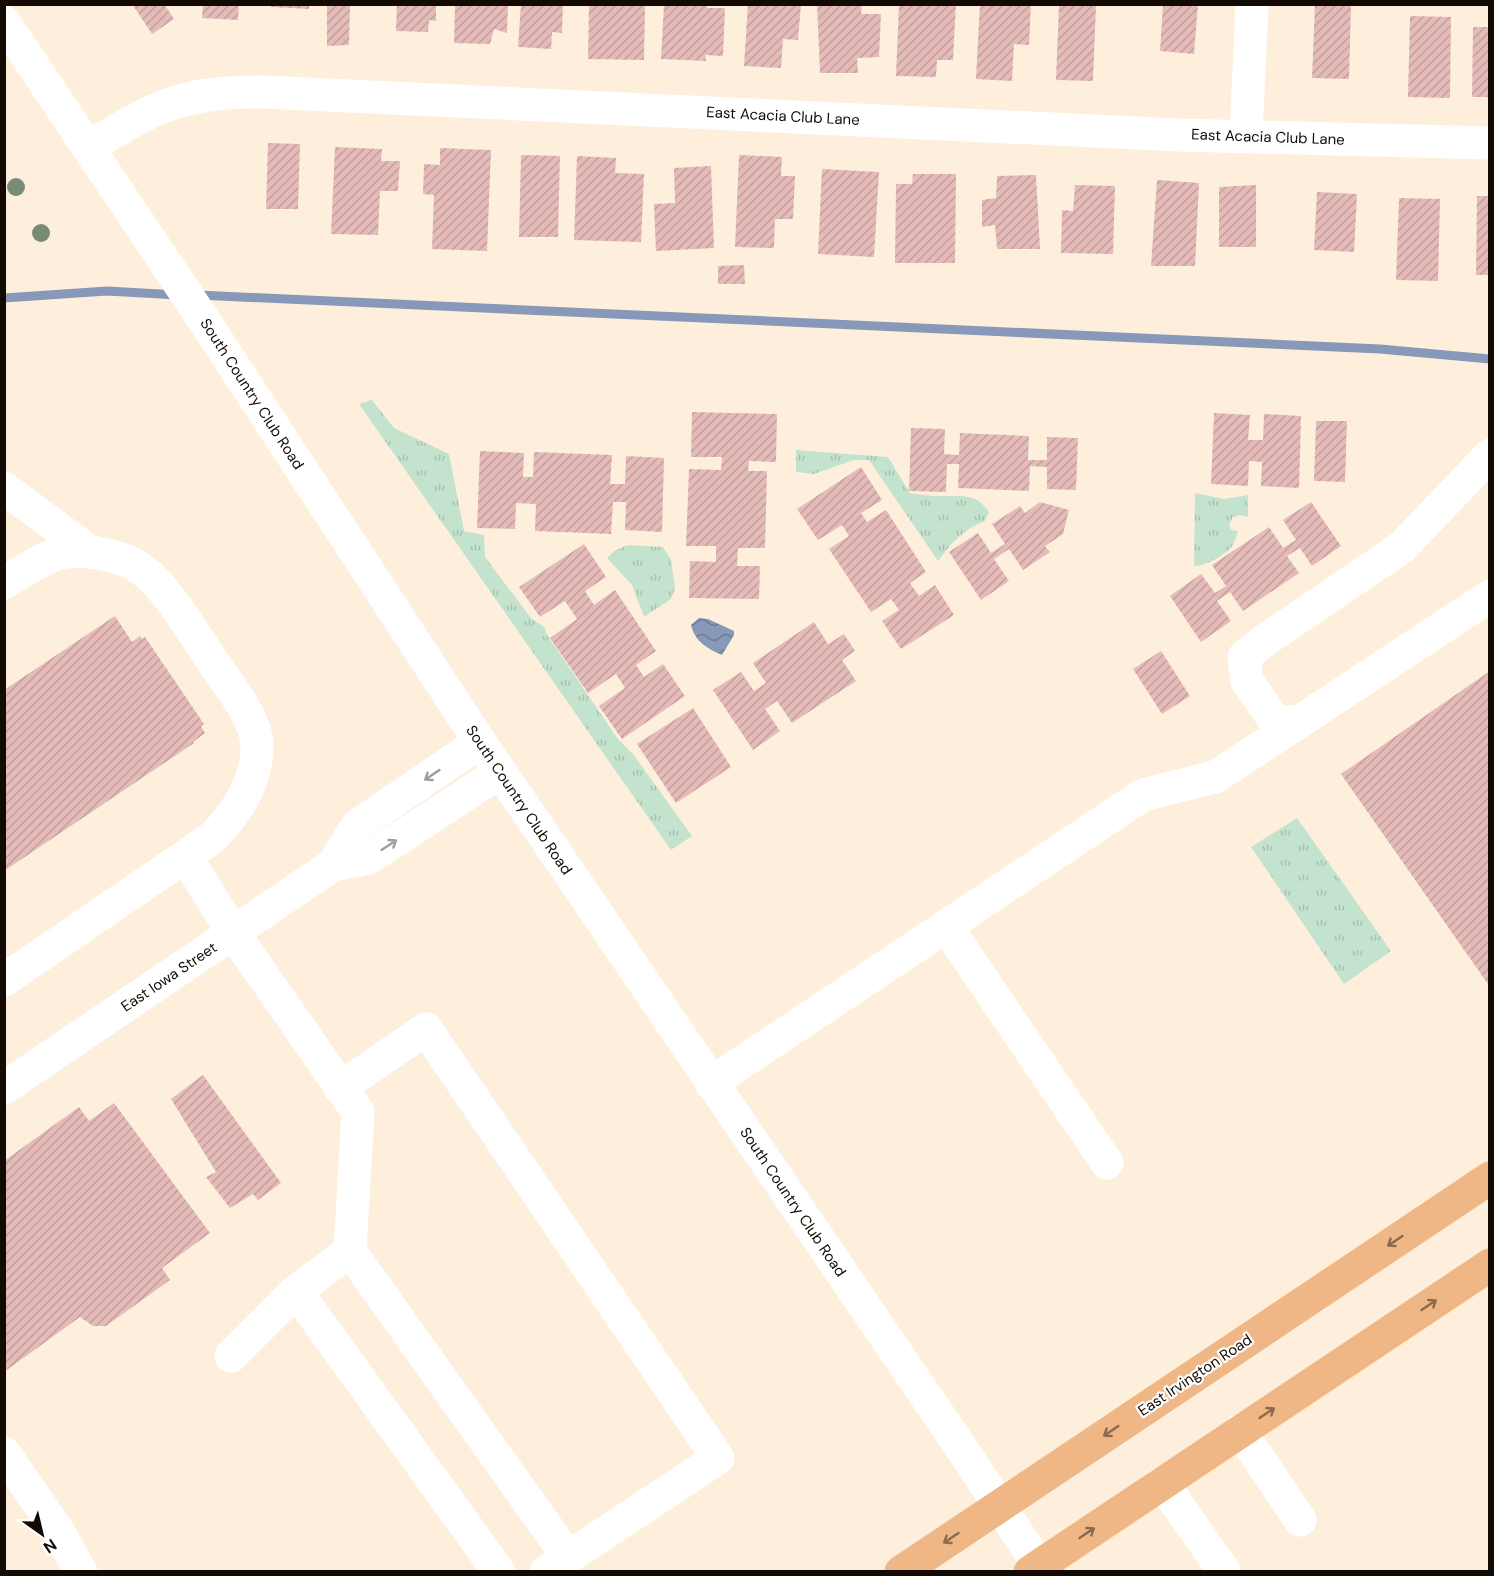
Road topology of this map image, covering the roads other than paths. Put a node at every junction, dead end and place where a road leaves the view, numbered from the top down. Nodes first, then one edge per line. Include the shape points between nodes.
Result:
1 (1252, 4) edge
2 (4, 22) edge
3 (1246, 136) junction
4 (1490, 143) edge
5 (88, 147) junction
6 (1490, 456) edge
7 (4, 488) edge
8 (90, 552) junction
9 (4, 583) edge
10 (1490, 596) edge
11 (1299, 722) junction
12 (480, 742) junction
13 (500, 772) junction
14 (186, 857) junction
15 (333, 865) junction
16 (946, 926) junction
17 (234, 934) junction
18 (4, 980) edge
19 (711, 1083) junction
20 (4, 1088) edge
21 (340, 1088) junction
22 (1107, 1163) dead end
23 (1490, 1178) edge
24 (350, 1251) junction
25 (1490, 1265) edge
26 (296, 1291) junction
27 (231, 1356) dead end
28 (1240, 1431) junction
29 (4, 1453) edge
30 (1162, 1483) junction
31 (1000, 1506) junction
32 (1300, 1520) dead end
33 (557, 1564) edge
34 (1037, 1570) edge
35 (1224, 1571) edge
36 (81, 1572) edge
37 (499, 1572) edge
38 (901, 1572) edge

1 - 3 street
2 - 5 street, South Country Club Road
3 - 4 street, East Acacia Club Lane
3 - 5 street, East Acacia Club Lane via 264,92 222,93 179,101
5 - 12 street, South Country Club Road
6 - 11 street via 1401,548 1244,657 1247,681 1275,721
7 - 8 street
8 - 9 street via 57,554
8 - 14 street via 120,559 144,571 167,596 212,660 254,730 254,772 243,800 212,838
10 - 11 street
11 - 16 street via 1215,777 1143,795
12 - 13 street, South Country Club Road
12 -> 15 street, East Iowa Street via 357,826
15 -> 13 street, East Iowa Street via 369,858
13 - 19 street, South Country Club Road
14 - 17 street
14 - 18 street
15 - 17 street, East Iowa Street
16 - 19 street
16 - 22 street
17 - 20 street, East Iowa Street
17 - 21 street
19 - 31 street, South Country Club Road
21 - 24 street via 357,1112
21 - 33 street via 426,1029 718,1458
23 -> 31 main road, East Irvington Road
24 - 26 street
24 - 33 street
28 -> 25 main road
26 - 27 street
26 - 37 street
28 - 30 main road
28 - 32 street
29 - 36 street
34 -> 30 main road
30 - 35 street
31 - 34 street, South Country Club Road
31 -> 38 main road, East Irvington Road

